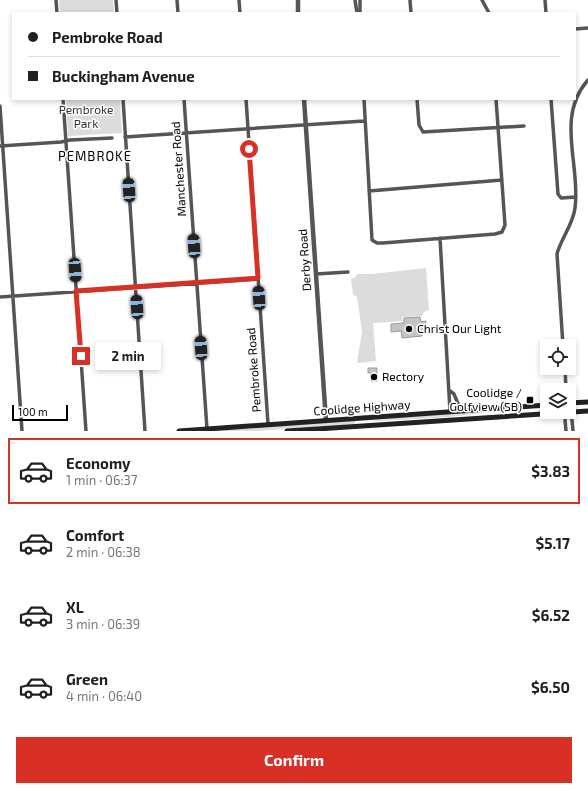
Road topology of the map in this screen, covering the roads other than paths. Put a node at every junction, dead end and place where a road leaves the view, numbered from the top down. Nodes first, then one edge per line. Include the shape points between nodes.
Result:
1 (56, 0) edge
2 (116, 0) edge
3 (177, 0) edge
4 (239, 0) edge
5 (298, 0) edge
6 (354, 0) edge
7 (360, 0) edge
8 (410, 0) edge
9 (482, 0) edge
10 (545, 0) edge
11 (57, 12) edge
12 (117, 12) edge
13 (178, 12) edge
14 (240, 12) edge
15 (298, 12) edge
16 (358, 12) edge
17 (358, 12) edge
18 (411, 12) edge
19 (488, 12) edge
20 (546, 12) edge
21 (588, 28) edge
22 (576, 29) edge
23 (588, 80) edge
24 (63, 100) edge
25 (123, 100) edge
26 (184, 100) edge
27 (246, 100) edge
28 (304, 100) edge
29 (364, 100) edge
30 (417, 100) edge
31 (496, 100) edge
32 (551, 100) edge
33 (0, 106) edge
34 (364, 121) junction
35 (306, 125) junction
36 (524, 126) dead end
37 (498, 128) junction
38 (248, 129) junction
39 (186, 133) junction
40 (125, 137) junction
41 (112, 138) dead end
42 (66, 141) junction
43 (1, 146) edge
44 (502, 180) junction
45 (369, 191) junction
46 (576, 197) junction
47 (440, 238) junction
48 (348, 272) dead end
49 (316, 274) junction
50 (258, 278) junction
51 (197, 283) junction
52 (135, 287) junction
53 (76, 291) junction
54 (13, 296) junction
55 (0, 297) edge
56 (563, 339) edge
57 (450, 392) junction
58 (588, 402) edge
59 (576, 403) edge
60 (540, 405) edge
61 (499, 408) junction
62 (450, 411) junction
63 (460, 411) junction
64 (588, 411) edge
65 (576, 412) edge
66 (540, 414) edge
67 (495, 416) junction
68 (362, 418) junction
69 (565, 419) edge
70 (572, 419) edge
71 (326, 420) junction
72 (268, 424) junction
73 (360, 426) junction
74 (207, 429) junction
75 (22, 431) edge
76 (86, 431) edge
77 (145, 431) edge
78 (180, 431) edge
79 (287, 431) edge
80 (566, 431) edge
81 (573, 431) edge

1 - 11 street
2 - 12 street
3 - 13 street
4 - 14 street
5 - 15 street
6 - 16 street
7 - 17 street
8 - 18 street
9 - 19 street
10 - 20 street
21 - 22 street
23 - 46 street via 578,94 571,116
24 - 42 street
25 - 40 street
26 - 39 street, Manchester Road
27 - 38 street, Pembroke Road
28 - 35 street, Derby Road
29 - 34 street
30 - 37 street via 419,125 423,132
31 - 37 street
32 - 46 street via 558,194 561,198
33 - 43 street
34 - 35 street
34 - 45 street
35 - 38 street
35 - 49 street, Derby Road
36 - 37 street
37 - 44 street
38 - 39 street
38 - 50 street, Pembroke Road
39 - 40 street
39 - 51 street, Manchester Road
40 - 52 street
41 - 42 street
42 - 43 street
42 - 53 street
43 - 54 street
44 - 45 street
44 - 47 street via 505,225 503,230 498,234
45 - 47 street via 372,240 383,243
46 - 56 street via 574,215 560,243 557,260
47 - 57 street
48 - 49 street
49 - 71 street, Derby Road
50 - 51 street
50 - 72 street, Pembroke Road
51 - 52 street
51 - 74 street, Manchester Road
52 - 53 street
52 - 77 street
53 - 54 street
53 - 76 street
54 - 55 street
54 - 75 street
57 - 62 street
57 - 63 street via 454,394
58 - 59 main road
60 - 61 main road, Coolidge Highway
61 - 63 main road, Coolidge Highway
61 - 67 main road via 499,414
62 - 63 main road, Coolidge Highway
62 - 68 main road, Coolidge Highway
64 - 65 main road, Coolidge Highway
66 - 67 main road, Coolidge Highway
67 - 73 main road, Coolidge Highway
68 - 71 main road, Coolidge Highway
68 - 73 main road via 359,420
69 - 80 street
70 - 81 street
71 - 72 main road, Coolidge Highway
72 - 74 main road, Coolidge Highway
73 - 79 main road, Coolidge Highway
74 - 78 main road, Coolidge Highway

